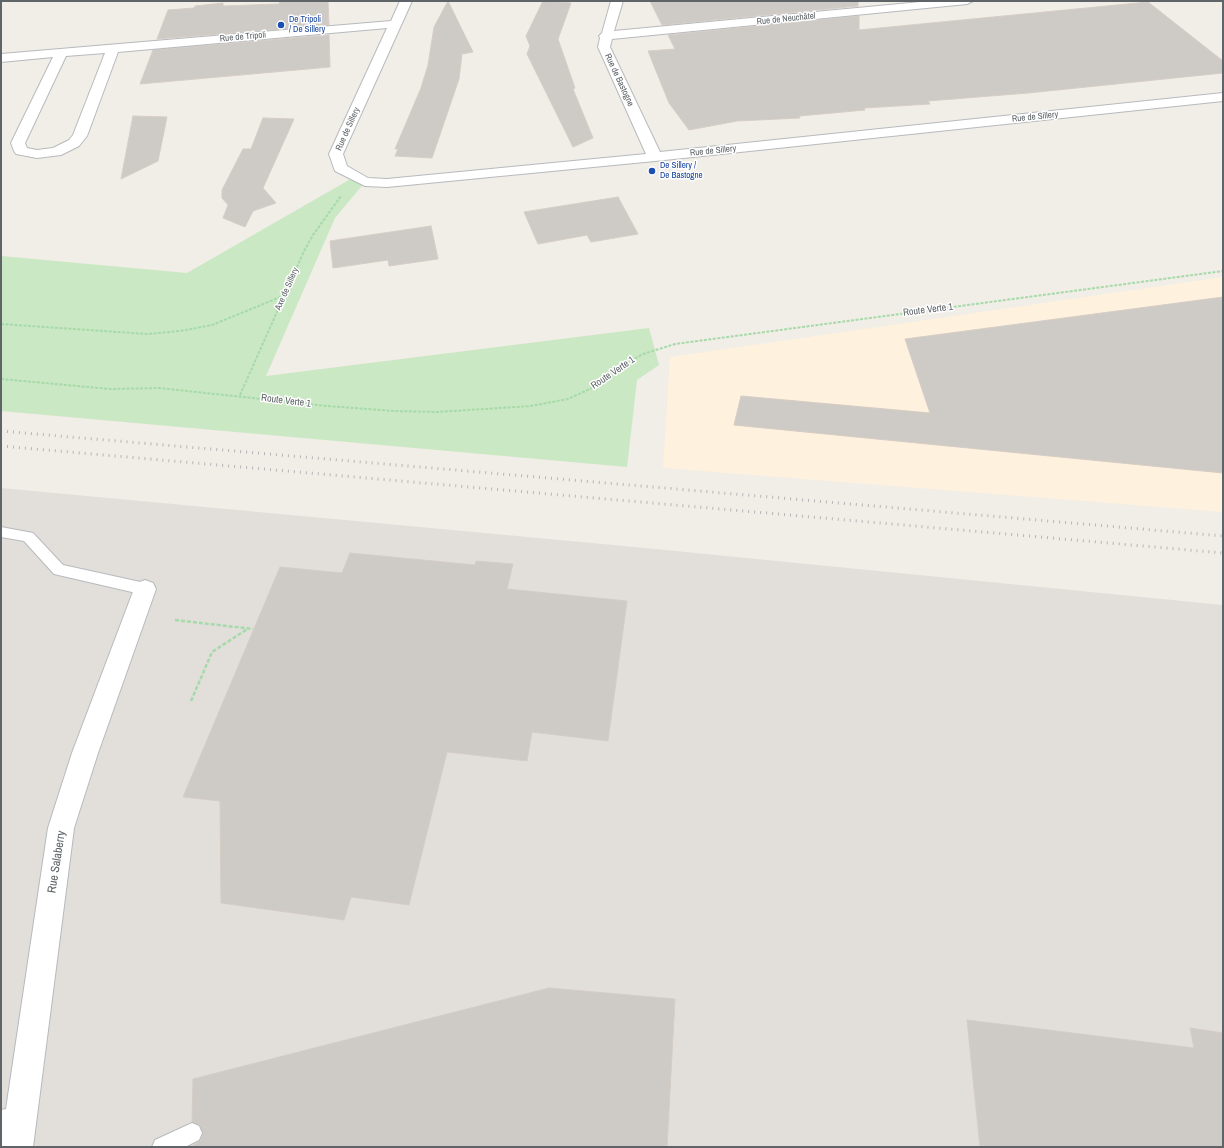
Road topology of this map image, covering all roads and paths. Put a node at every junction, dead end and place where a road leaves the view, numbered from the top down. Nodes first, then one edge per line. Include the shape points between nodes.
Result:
1 (406, 1) edge
2 (617, 1) edge
3 (967, 1) edge
4 (396, 24) junction
5 (605, 36) junction
6 (113, 49) junction
7 (61, 53) junction
8 (1, 58) edge
9 (1223, 97) edge
10 (655, 157) junction
11 (342, 194) dead end
12 (1223, 271) edge
13 (284, 296) junction
14 (1, 324) edge
15 (1, 379) edge
16 (240, 395) junction
17 (1, 532) edge
18 (145, 589) joint
19 (175, 620) dead end
20 (249, 628) junction
21 (253, 629) dead end
22 (191, 701) dead end
23 (13, 1131) edge
24 (192, 1133) dead end
25 (162, 1147) edge

1 - 4 street, Rue de Sillery
2 - 5 street, Rue de Bastogne
3 - 5 street, Rue de Neuchâtel
4 - 6 street, Rue de Tripoli
4 - 10 street, Rue de Sillery via 336,154 340,168 354,177 365,182 387,183
5 - 10 street, Rue de Bastogne via 604,48
6 - 7 street, Rue de Tripoli
6 - 7 street via 80,136 74,143 56,152 37,154 22,151 18,143
7 - 8 street, Rue de Tripoli
9 - 10 street, Rue de Sillery
11 - 13 path, Axe de Sillery via 313,235
12 - 16 path, Route Verte 1 via 675,344 643,354 618,368 592,388 568,399 531,406 437,412 394,411
13 - 14 path via 212,325 180,331 147,334
13 - 16 path, Axe de Sillery
15 - 16 path, Route Verte 1 via 84,387 159,388
17 - 18 lane via 28,537 58,570
18 - 23 street, Rue Salaberry via 67,804
19 - 20 path
20 - 21 path
20 - 22 path via 212,652
24 - 25 lane

